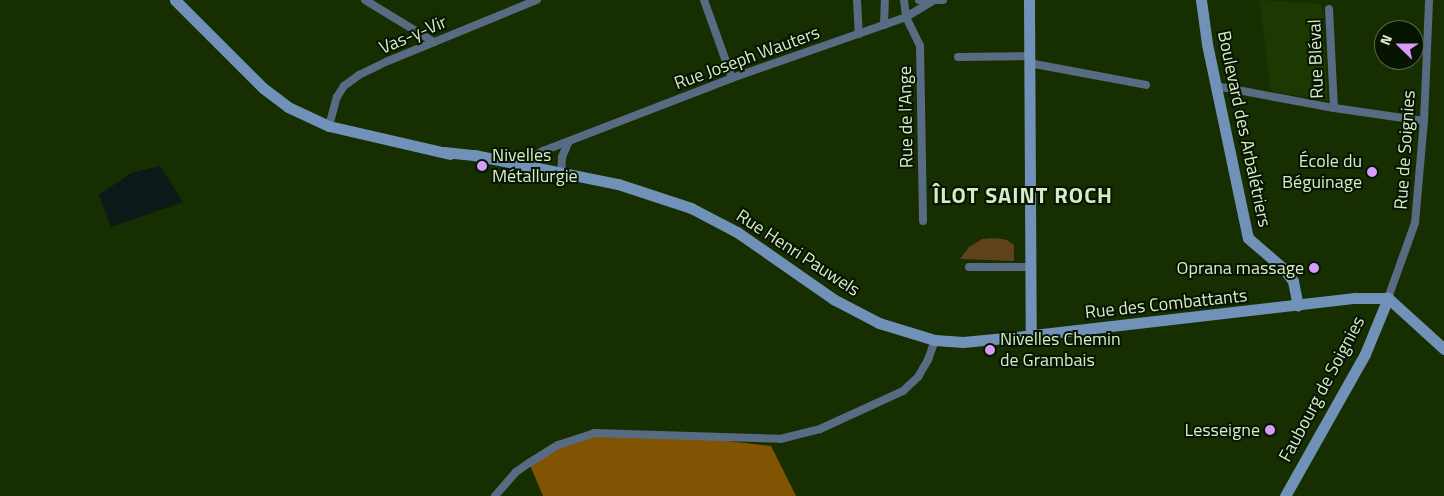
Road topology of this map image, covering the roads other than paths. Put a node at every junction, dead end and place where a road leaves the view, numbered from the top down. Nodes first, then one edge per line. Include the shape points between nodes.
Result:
1 (175, 0) edge
2 (366, 0) edge
3 (538, 0) edge
4 (704, 0) edge
5 (857, 0) edge
6 (885, 0) edge
7 (904, 0) edge
8 (919, 0) edge
9 (934, 0) edge
10 (943, 0) edge
11 (1029, 0) edge
12 (1201, 0) edge
13 (1429, 0) edge
14 (1329, 9) dead end
15 (906, 17) junction
16 (884, 25) junction
17 (859, 34) junction
18 (434, 42) junction
19 (958, 57) dead end
20 (1029, 60) junction
21 (732, 78) junction
22 (1146, 85) dead end
23 (1216, 86) junction
24 (1334, 108) junction
25 (1424, 121) junction
26 (329, 126) junction
27 (569, 141) junction
28 (527, 168) junction
29 (562, 175) junction
30 (923, 220) dead end
31 (969, 267) dead end
32 (1030, 267) junction
33 (1388, 298) junction
34 (1298, 306) junction
35 (1031, 336) junction
36 (935, 340) junction
37 (947, 341) joint
38 (1444, 349) edge
39 (495, 496) edge
40 (1285, 496) edge

1 - 26 main road, Rue Henri Pauwels via 274,97
2 - 18 street
3 - 18 street, Vas-y-Vir
4 - 21 street
5 - 17 street
6 - 16 street
7 - 15 street, Rue de l'Ange
8 - 9 street
9 - 10 street
9 - 15 street, Rue Joseph Wauters
11 - 20 main road
12 - 23 main road, Boulevard des Arbalétriers
13 - 25 street, Rue de Soignies
14 - 24 street, Rue Bléval
15 - 16 street, Rue Joseph Wauters
15 - 30 street, Rue de l'Ange via 920,46
16 - 17 street, Rue Joseph Wauters
17 - 21 street, Rue Joseph Wauters
18 - 26 street, Vas-y-Vir via 366,71 344,86
19 - 20 street
20 - 22 street
20 - 32 main road
21 - 27 street, Rue Joseph Wauters
23 - 24 street
23 - 34 main road, Boulevard des Arbalétriers via 1248,238 1293,281
24 - 25 street
25 - 33 street, Rue de Soignies via 1415,222
26 - 28 main road, Rue Henri Pauwels
27 - 28 street, Rue Joseph Wauters via 532,157
27 - 29 street via 562,157
28 - 29 main road, Rue Henri Pauwels
29 - 36 main road, Rue Henri Pauwels via 642,192 691,208 736,232 859,314
31 - 32 street
32 - 35 main road
33 - 34 main road, Rue des Combattants via 1355,298
33 - 38 main road
33 - 40 main road, Faubourg de Soignies via 1365,354
34 - 35 main road, Rue des Combattants
35 - 37 main road, Rue des Combattants
36 - 37 main road, Rue Henri Pauwels
36 - 39 street via 918,377 902,392 820,429 780,439 594,433 558,445 529,463 516,472

